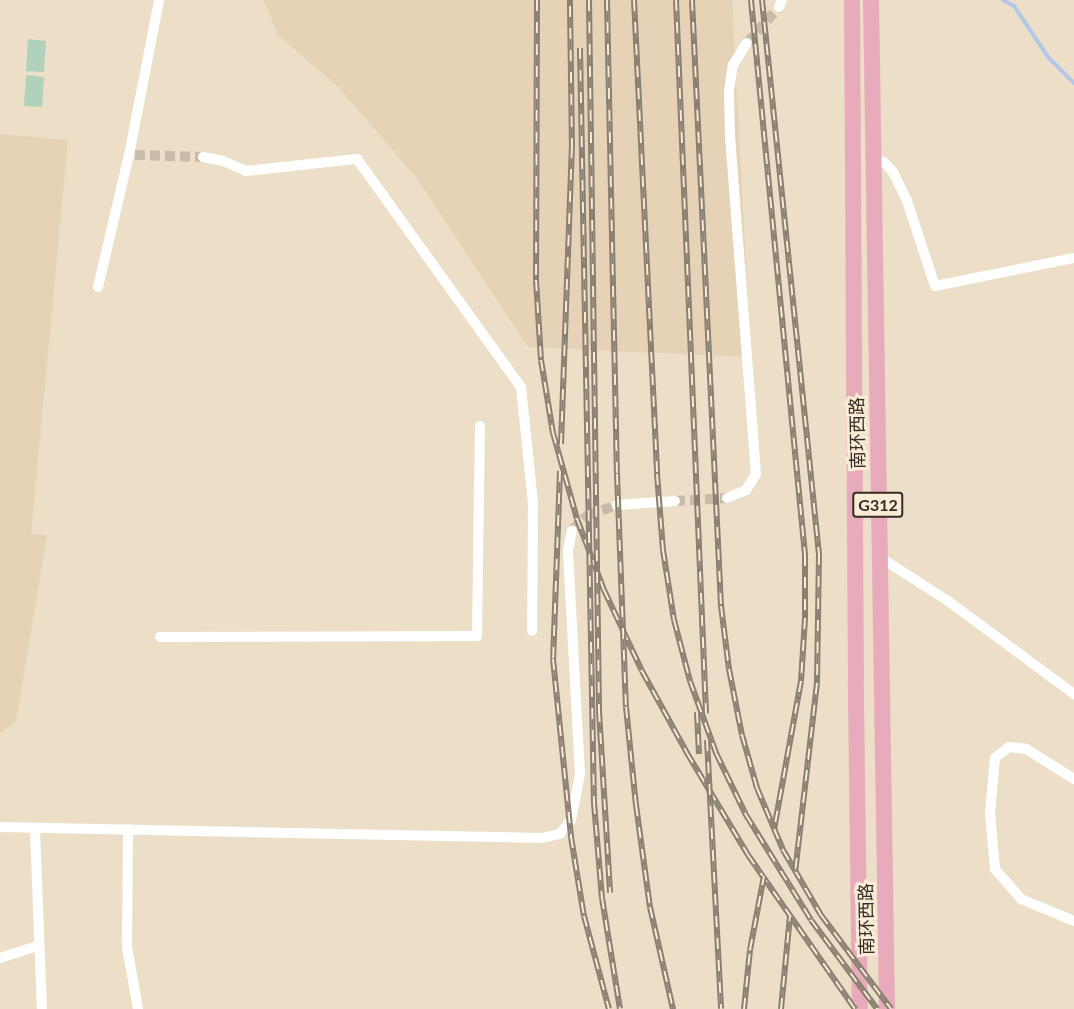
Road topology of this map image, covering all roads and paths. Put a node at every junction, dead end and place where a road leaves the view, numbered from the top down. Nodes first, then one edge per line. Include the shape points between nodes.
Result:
1 (159, 0) edge
2 (852, 0) edge
3 (871, 0) edge
4 (747, 43) tunnel mouth
5 (203, 158) tunnel mouth
6 (873, 159) junction
7 (1074, 258) edge
8 (98, 287) dead end
9 (480, 426) dead end
10 (727, 498) tunnel mouth
11 (675, 501) tunnel mouth
12 (617, 505) tunnel mouth
13 (572, 530) dead end
14 (878, 556) junction
15 (532, 631) dead end
16 (160, 638) dead end
17 (1074, 694) edge
18 (1074, 779) edge
19 (0, 827) edge
20 (35, 829) junction
21 (128, 829) junction
22 (1074, 921) edge
23 (38, 946) junction
24 (0, 958) edge
25 (42, 1009) edge
26 (138, 1009) edge
27 (860, 1009) edge
28 (887, 1009) edge

1 - 8 street via 132,155
2 - 27 highway, 南环西路 / G312
3 - 6 highway, 南环西路 / G312
4 - 10 street via 733,65 729,92 756,474 746,490
5 - 15 street via 246,171 357,159 521,387 533,503
6 - 7 street via 884,162 893,172 907,201 935,286
6 - 14 highway, 南环西路 / G312
9 - 16 street via 477,636
11 - 12 street
13 - 21 street via 568,551 580,774 572,820 560,834 542,838
14 - 17 street via 948,601
14 - 28 highway, 南环西路 / G312
18 - 22 street via 1026,749 1009,747 995,758 990,813 995,869 1021,899
19 - 20 street
20 - 21 street
20 - 23 street
21 - 26 street via 127,947
23 - 24 street
23 - 25 street

